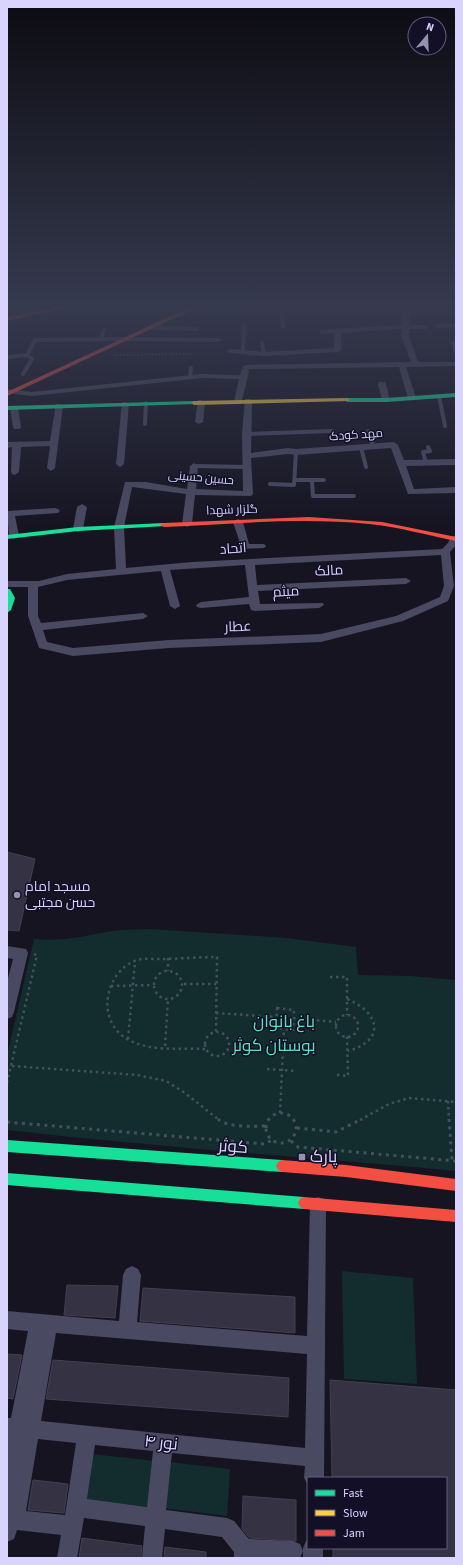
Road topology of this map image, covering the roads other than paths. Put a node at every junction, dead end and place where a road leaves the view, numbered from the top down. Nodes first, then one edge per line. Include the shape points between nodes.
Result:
1 (33, 381) edge
2 (157, 381) edge
3 (243, 381) edge
4 (407, 381) edge
5 (382, 384) dead end
6 (9, 392) edge
7 (456, 395) edge
8 (439, 396) junction
9 (412, 398) junction
10 (248, 400) junction
11 (386, 400) junction
12 (238, 401) junction
13 (201, 402) junction
14 (146, 403) junction
15 (125, 404) junction
16 (59, 406) junction
17 (11, 408) edge
18 (200, 422) dead end
19 (145, 424) dead end
20 (446, 426) dead end
21 (18, 427) dead end
22 (332, 431) dead end
23 (368, 431) dead end
24 (246, 434) junction
25 (17, 444) junction
26 (55, 444) junction
27 (7, 445) edge
28 (373, 446) junction
29 (428, 446) dead end
30 (361, 447) junction
31 (296, 452) junction
32 (248, 456) junction
33 (456, 462) edge
34 (401, 463) junction
35 (426, 463) junction
36 (120, 464) dead end
37 (194, 466) joint
38 (366, 467) dead end
39 (51, 468) dead end
40 (247, 468) junction
41 (16, 472) dead end
42 (295, 480) junction
43 (324, 480) dead end
44 (312, 481) junction
45 (270, 484) dead end
46 (456, 490) edge
47 (191, 492) junction
48 (354, 496) dead end
49 (82, 507) dead end
50 (55, 511) dead end
51 (238, 522) junction
52 (187, 524) junction
53 (119, 527) junction
54 (78, 529) junction
55 (11, 537) edge
56 (455, 538) edge
57 (261, 546) dead end
58 (445, 552) junction
59 (250, 562) junction
60 (165, 569) junction
61 (121, 573) junction
62 (406, 581) dead end
63 (7, 584) edge
64 (33, 584) junction
65 (253, 588) junction
66 (7, 591) edge
67 (255, 604) junction
68 (200, 605) dead end
69 (319, 605) dead end
70 (175, 606) dead end
71 (7, 610) edge
72 (143, 616) dead end
73 (37, 626) junction
74 (14, 952) edge
75 (7, 1012) edge
76 (7, 1146) edge
77 (7, 1179) edge
78 (456, 1185) edge
79 (318, 1205) junction
80 (456, 1216) edge
81 (132, 1274) dead end
82 (7, 1320) edge
83 (43, 1323) junction
84 (127, 1330) junction
85 (316, 1346) junction
86 (19, 1428) edge
87 (87, 1435) junction
88 (163, 1443) junction
89 (315, 1458) junction
90 (314, 1477) edge
91 (7, 1493) edge
92 (76, 1507) junction
93 (156, 1519) junction
94 (10, 1522) edge
95 (72, 1526) junction
96 (293, 1551) dead end
97 (244, 1553) edge
98 (67, 1558) edge
99 (152, 1558) edge

1 - 6 street
2 - 6 street via 67,392
3 - 12 street
4 - 9 street
5 - 11 street
7 - 8 street
8 - 9 street
8 - 20 lane
9 - 11 street
10 - 11 street
10 - 12 street
10 - 24 street, حسین حسینی
12 - 13 street
13 - 14 street
13 - 18 street
14 - 15 street
14 - 19 lane
15 - 16 street
15 - 36 street
16 - 17 street
16 - 26 street
17 - 21 street
22 - 24 lane
23 - 28 lane
24 - 32 street, حسین حسینی
25 - 26 street
25 - 27 street
25 - 41 street
26 - 39 street
28 - 30 street, مهد کودک
28 - 34 street, مهد کودک via 394,445
29 - 35 lane via 430,451 423,452
30 - 31 street, مهد کودک
30 - 38 lane
31 - 32 street, مهد کودک
31 - 42 lane
32 - 40 street, حسین حسینی
33 - 35 street
34 - 35 street
34 - 46 street, مهد کودک via 411,492
37 - 40 lane
37 - 47 street
40 - 47 street, حسین حسینی via 248,494
42 - 44 lane
42 - 45 lane via 294,485
43 - 44 lane
44 - 48 lane via 313,496
47 - 52 street
47 - 53 street, حسین حسینی via 128,484
49 - 54 street
50 - 55 street via 10,513
51 - 52 street, گلزار شهدا
51 - 56 street, گلزار شهدا via 305,519 358,521
51 - 57 street via 245,547
52 - 53 street, گلزار شهدا
53 - 54 street, گلزار شهدا
53 - 61 street
54 - 55 street, گلزار شهدا
56 - 58 street
58 - 59 street, اتحاد
58 - 73 street, عطار via 448,586 444,599 399,619 321,638 169,644 73,652 43,645
59 - 60 street, اتحاد
59 - 65 street
60 - 61 street, اتحاد
60 - 70 street
61 - 64 street, اتحاد via 67,577
62 - 65 street, مالک
63 - 64 street, اتحاد
64 - 73 street, عطار via 33,616
65 - 67 street
66 - 71 street via 11,598
67 - 68 street
67 - 69 street, میثم
72 - 73 street
74 - 75 street
76 - 78 street, کوثر via 346,1171
77 - 79 street
79 - 80 street
79 - 85 street
81 - 84 street
82 - 83 street
83 - 84 street
83 - 86 street
84 - 85 street
85 - 89 street
86 - 87 street, نور ۴
86 - 91 street
86 - 94 street
87 - 88 street, نور ۴
87 - 92 street
88 - 89 street, نور ۴
88 - 93 street
89 - 90 street
92 - 93 street
92 - 95 street
93 - 97 street via 227,1528
93 - 99 street
94 - 95 street
95 - 98 street
96 - 97 street

